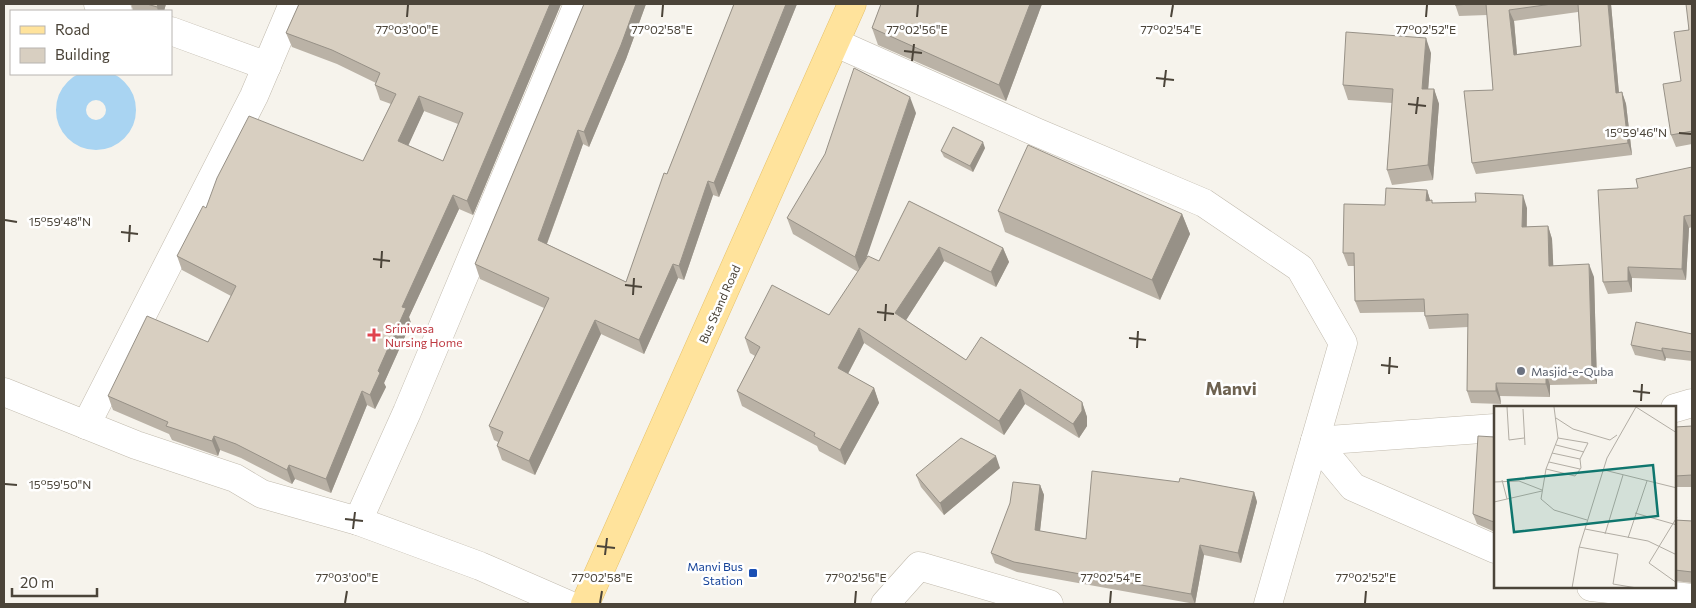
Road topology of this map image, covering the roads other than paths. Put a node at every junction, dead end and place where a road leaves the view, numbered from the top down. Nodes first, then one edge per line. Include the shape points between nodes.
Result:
1 (98, 4) edge
2 (293, 4) edge
3 (578, 4) edge
4 (852, 4) edge
5 (115, 10) edge
6 (172, 31) edge
7 (836, 43) junction
8 (267, 66) junction
9 (4, 392) edge
10 (1692, 404) edge
11 (1676, 408) edge
12 (86, 425) junction
13 (1494, 428) edge
14 (1315, 440) junction
15 (358, 521) junction
16 (1494, 549) edge
17 (1600, 588) edge
18 (1692, 598) edge
19 (567, 604) edge
20 (585, 604) edge
21 (885, 604) edge
22 (1049, 604) edge
23 (1268, 604) edge

1 - 5 street
2 - 8 street
3 - 15 street
4 - 7 main road, Bus Stand Road
6 - 8 street
7 - 14 street via 1204,203 1300,268 1343,344
7 - 20 main road, Bus Stand Road
8 - 12 street
9 - 12 street
10 - 11 street
12 - 15 street via 235,478 262,494
13 - 14 street
14 - 16 street via 1353,487
14 - 23 street
15 - 19 street via 480,566
17 - 18 street
21 - 22 street via 919,566

